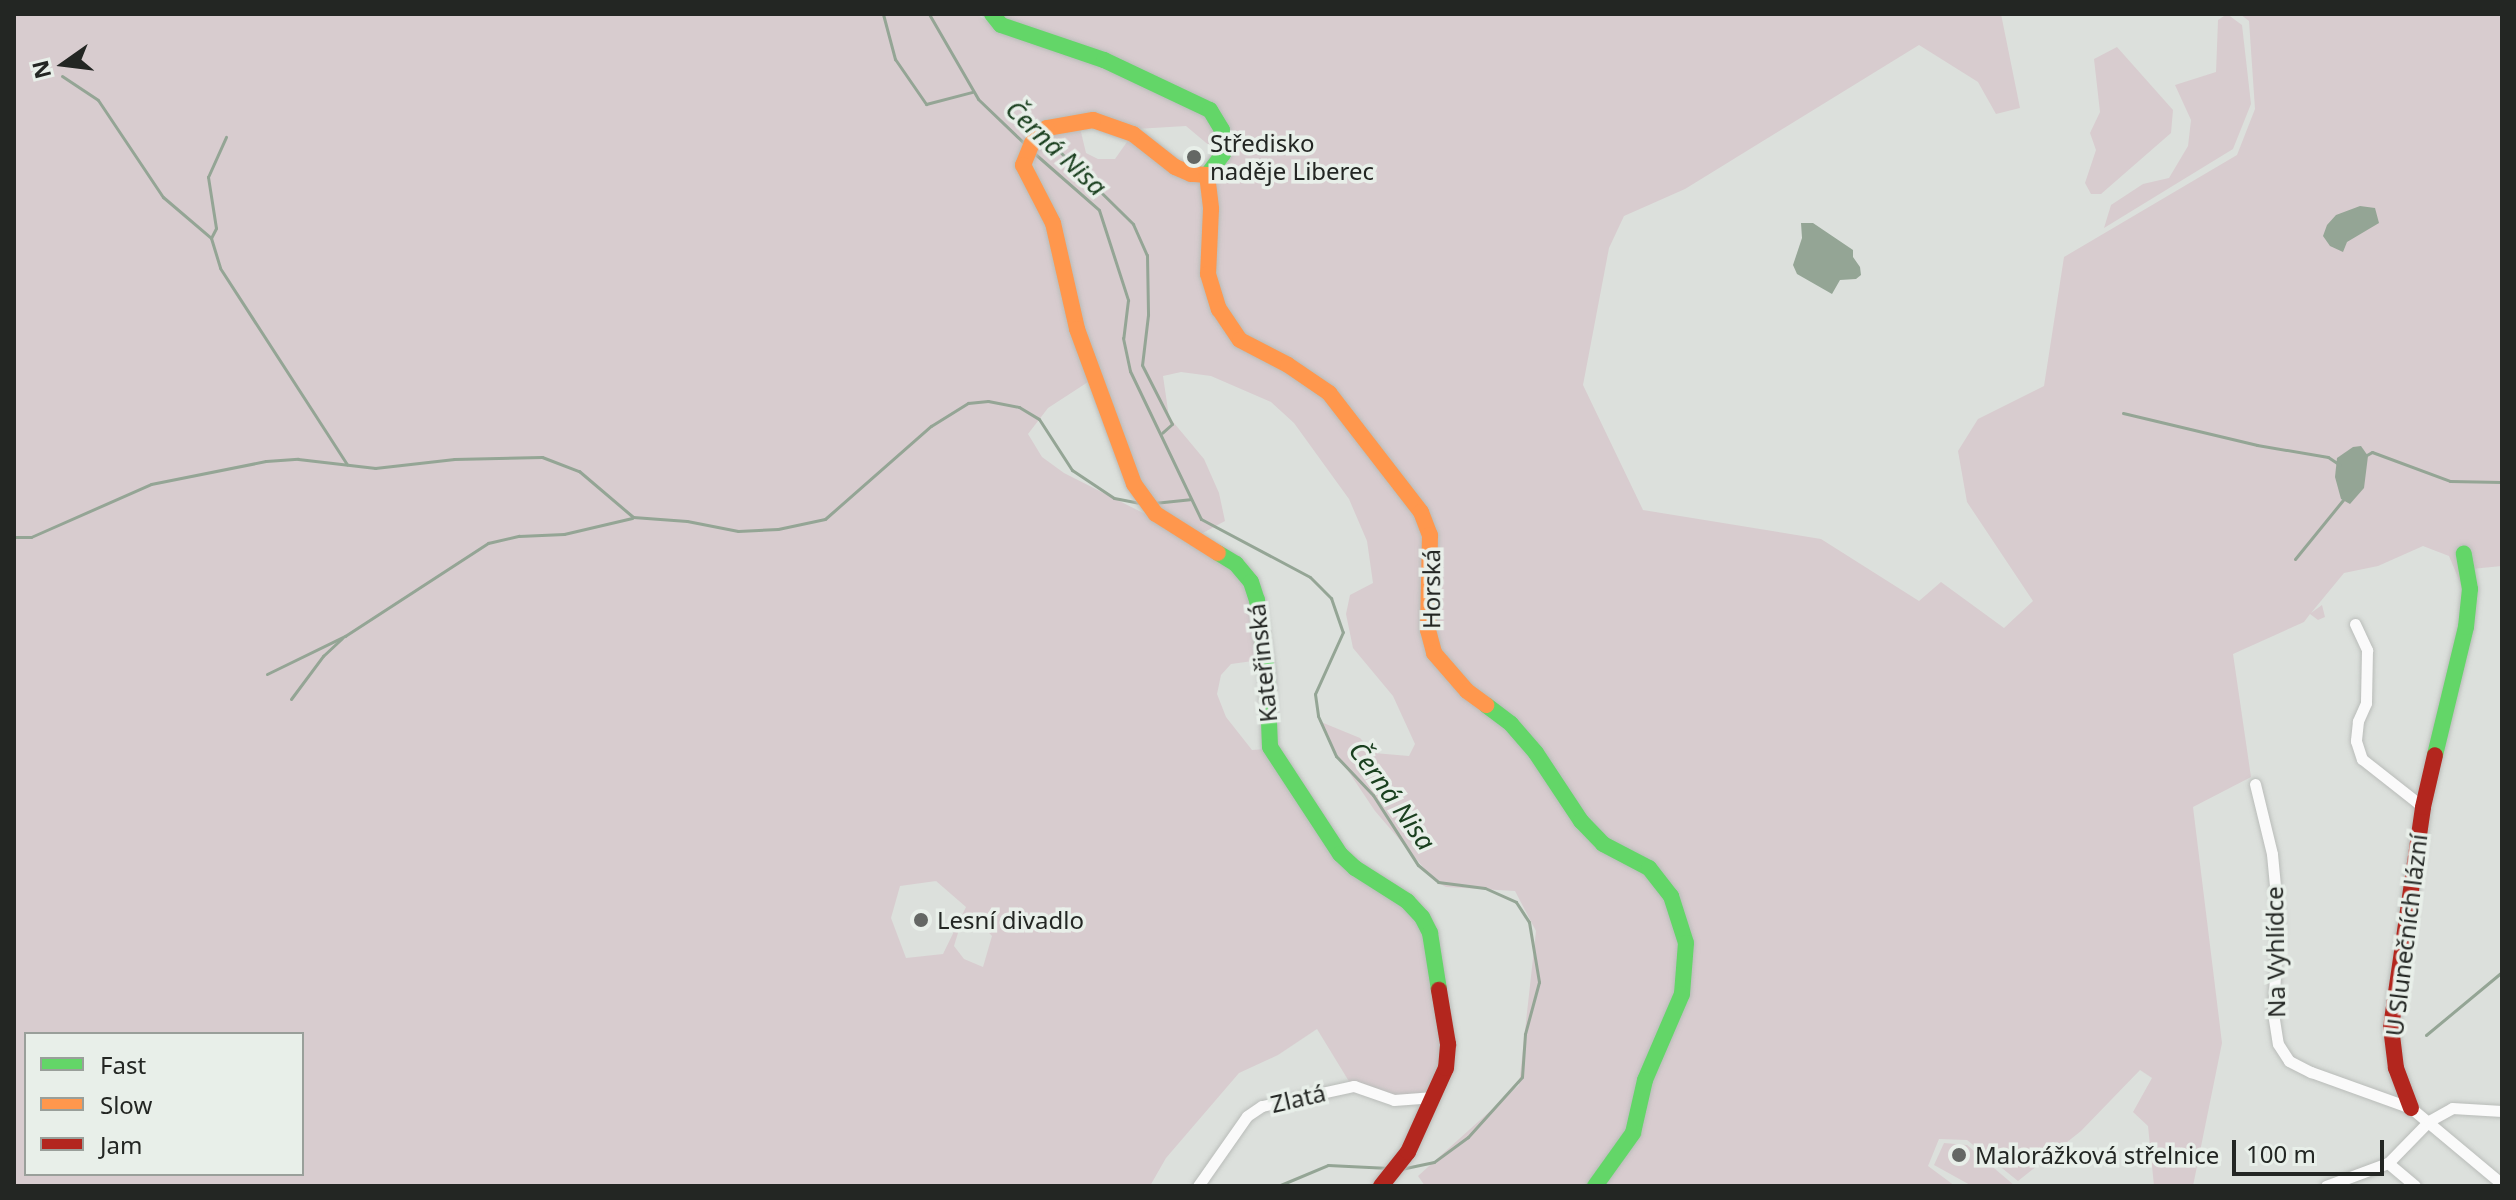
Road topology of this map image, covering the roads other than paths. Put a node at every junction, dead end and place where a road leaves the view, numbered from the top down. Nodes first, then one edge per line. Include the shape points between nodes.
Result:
1 (992, 14) edge
2 (1207, 175) junction
3 (2464, 554) dead end
4 (2355, 624) dead end
5 (2255, 784) dead end
6 (2423, 807) junction
7 (1434, 1097) junction
8 (2411, 1108) junction
9 (2502, 1111) edge
10 (2429, 1121) junction
11 (2388, 1163) junction
12 (1387, 1181) edge
13 (2502, 1184) edge
14 (1198, 1186) edge
15 (1595, 1186) edge
16 (2329, 1186) edge
17 (2415, 1186) edge

1 - 2 street, Horská via 1001,25 1210,110 1222,130 1223,154
2 - 7 street, Kateřinská via 1175,167 1133,134 1106,122 1047,128 1023,165 1053,223 1077,329 1134,484 1156,514 1236,564 1251,582 1267,672 1270,747 1340,854 1407,901 1430,933 1448,1044 1446,1068
2 - 15 street, Horská via 1208,274 1219,309 1240,340 1329,393 1421,512 1430,535 1428,630 1434,653 1467,691 1511,724 1603,844 1649,868 1679,913 1686,943 1682,994 1649,1068 1633,1133
3 - 6 street, U Slunečních lázní via 2470,589 2466,627
4 - 6 street, U Slunečních lázní via 2367,650 2366,703 2356,741 2362,759
5 - 8 street, Na Vyhlídce via 2272,854 2278,918 2273,1013 2278,1044 2289,1061 2311,1072
6 - 8 street, U Slunečních lázní via 2391,1027 2396,1068
7 - 12 street, Kateřinská via 1408,1152
7 - 14 street, Zlatá via 1394,1100 1354,1086 1262,1106 1247,1116
8 - 10 street, Na Vyhlídce
9 - 10 street via 2461,1106
10 - 11 street
10 - 13 street, Na Vyhlídce
11 - 16 street
11 - 17 street

